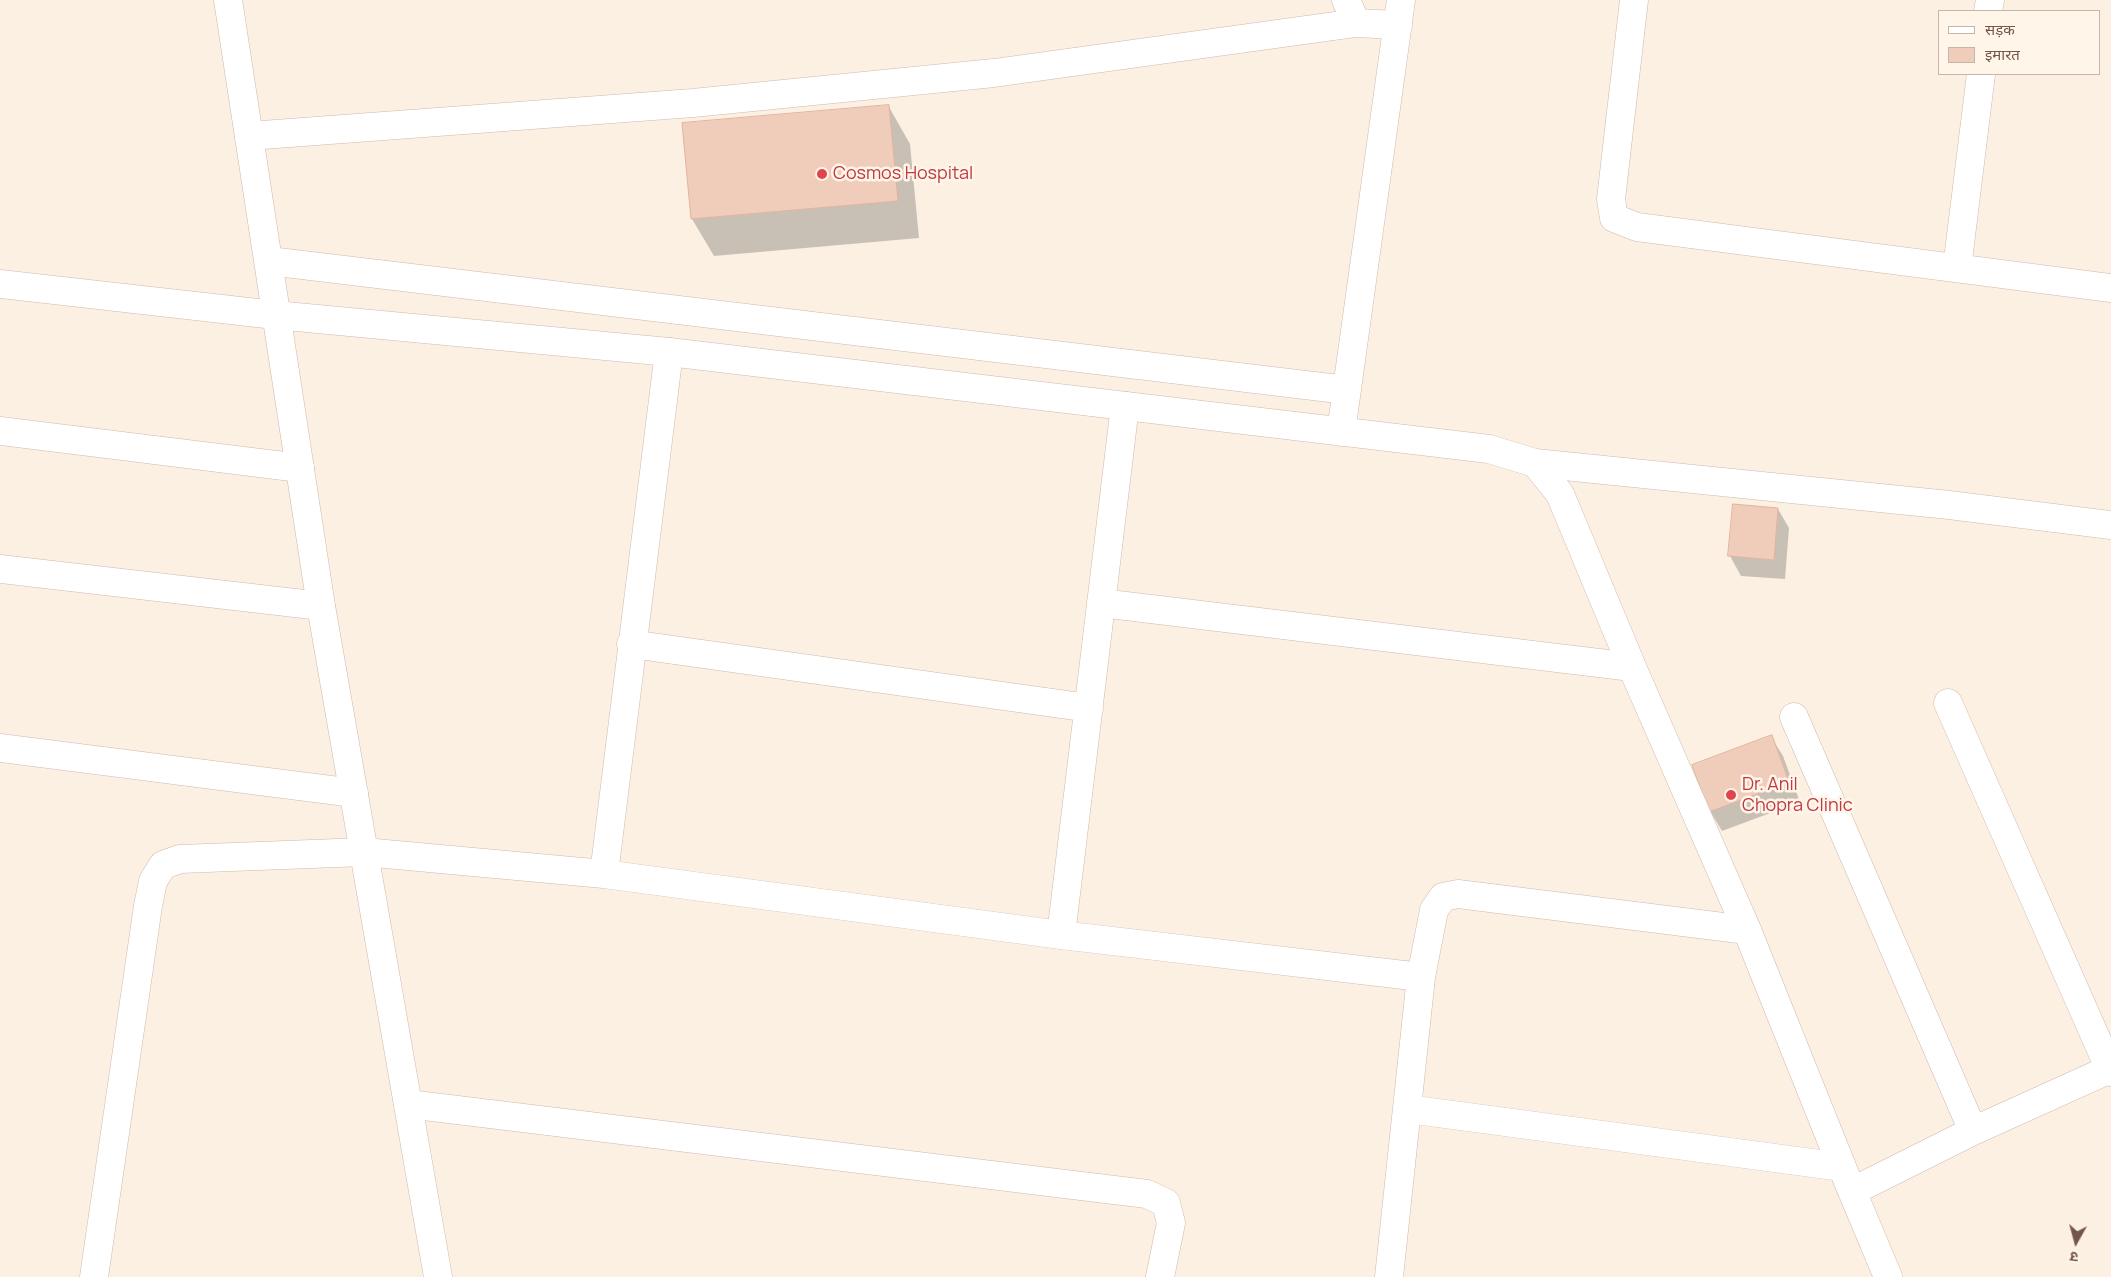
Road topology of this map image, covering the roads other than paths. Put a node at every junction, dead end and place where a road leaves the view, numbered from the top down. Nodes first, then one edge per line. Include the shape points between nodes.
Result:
1 (228, 0) edge
2 (1634, 0) edge
3 (1351, 12) edge
4 (1399, 13) edge
5 (1981, 75) edge
6 (249, 136) junction
7 (269, 262) junction
8 (1957, 268) junction
9 (0, 284) edge
10 (2111, 288) edge
11 (275, 315) junction
12 (669, 352) junction
13 (1031, 352) junction
14 (1347, 390) junction
15 (1026, 394) junction
16 (1125, 406) junction
17 (0, 431) edge
18 (1341, 432) junction
19 (1535, 463) junction
20 (300, 468) junction
21 (2111, 525) edge
22 (0, 569) edge
23 (1101, 602) junction
24 (321, 606) junction
25 (631, 644) junction
26 (1632, 667) junction
27 (1948, 703) dead end
28 (1089, 708) junction
29 (1794, 716) dead end
30 (0, 748) edge
31 (354, 793) junction
32 (364, 852) junction
33 (604, 874) junction
34 (1747, 930) junction
35 (1062, 935) junction
36 (1421, 977) junction
37 (2110, 1071) edge
38 (408, 1104) junction
39 (1408, 1109) junction
40 (1973, 1131) junction
41 (1847, 1179) junction
42 (94, 1277) edge
43 (438, 1277) edge
44 (1160, 1277) edge
45 (1389, 1277) edge
46 (1888, 1277) edge

1 - 6 street
2 - 8 street via 1611,199 1614,218 1637,227
3 - 4 street
3 - 6 street via 994,73 693,103
4 - 14 street
5 - 8 street
6 - 7 street
7 - 11 street
7 - 13 street
8 - 10 street
9 - 11 street
11 - 12 street
11 - 20 street
12 - 15 street
12 - 25 street
13 - 14 street
13 - 15 street
14 - 18 street
15 - 16 street
16 - 18 street
16 - 23 street
17 - 20 street
18 - 19 street via 1489,449
19 - 21 street via 1950,505
19 - 26 street via 1560,494
20 - 24 street
22 - 24 street
23 - 26 street
23 - 28 street
24 - 31 street
25 - 28 street
25 - 33 street
26 - 34 street
27 - 37 street
28 - 35 street
29 - 40 street
30 - 31 street
31 - 32 street
32 - 33 street
32 - 38 street
32 - 42 street via 180,859 162,865 153,881 148,906
33 - 35 street
34 - 36 street via 1458,894 1444,897 1434,910
34 - 41 street
35 - 36 street
36 - 39 street
37 - 40 street
38 - 43 street
38 - 44 street via 1147,1194 1166,1203 1170,1223
39 - 41 street
39 - 45 street
40 - 41 street
41 - 46 street

